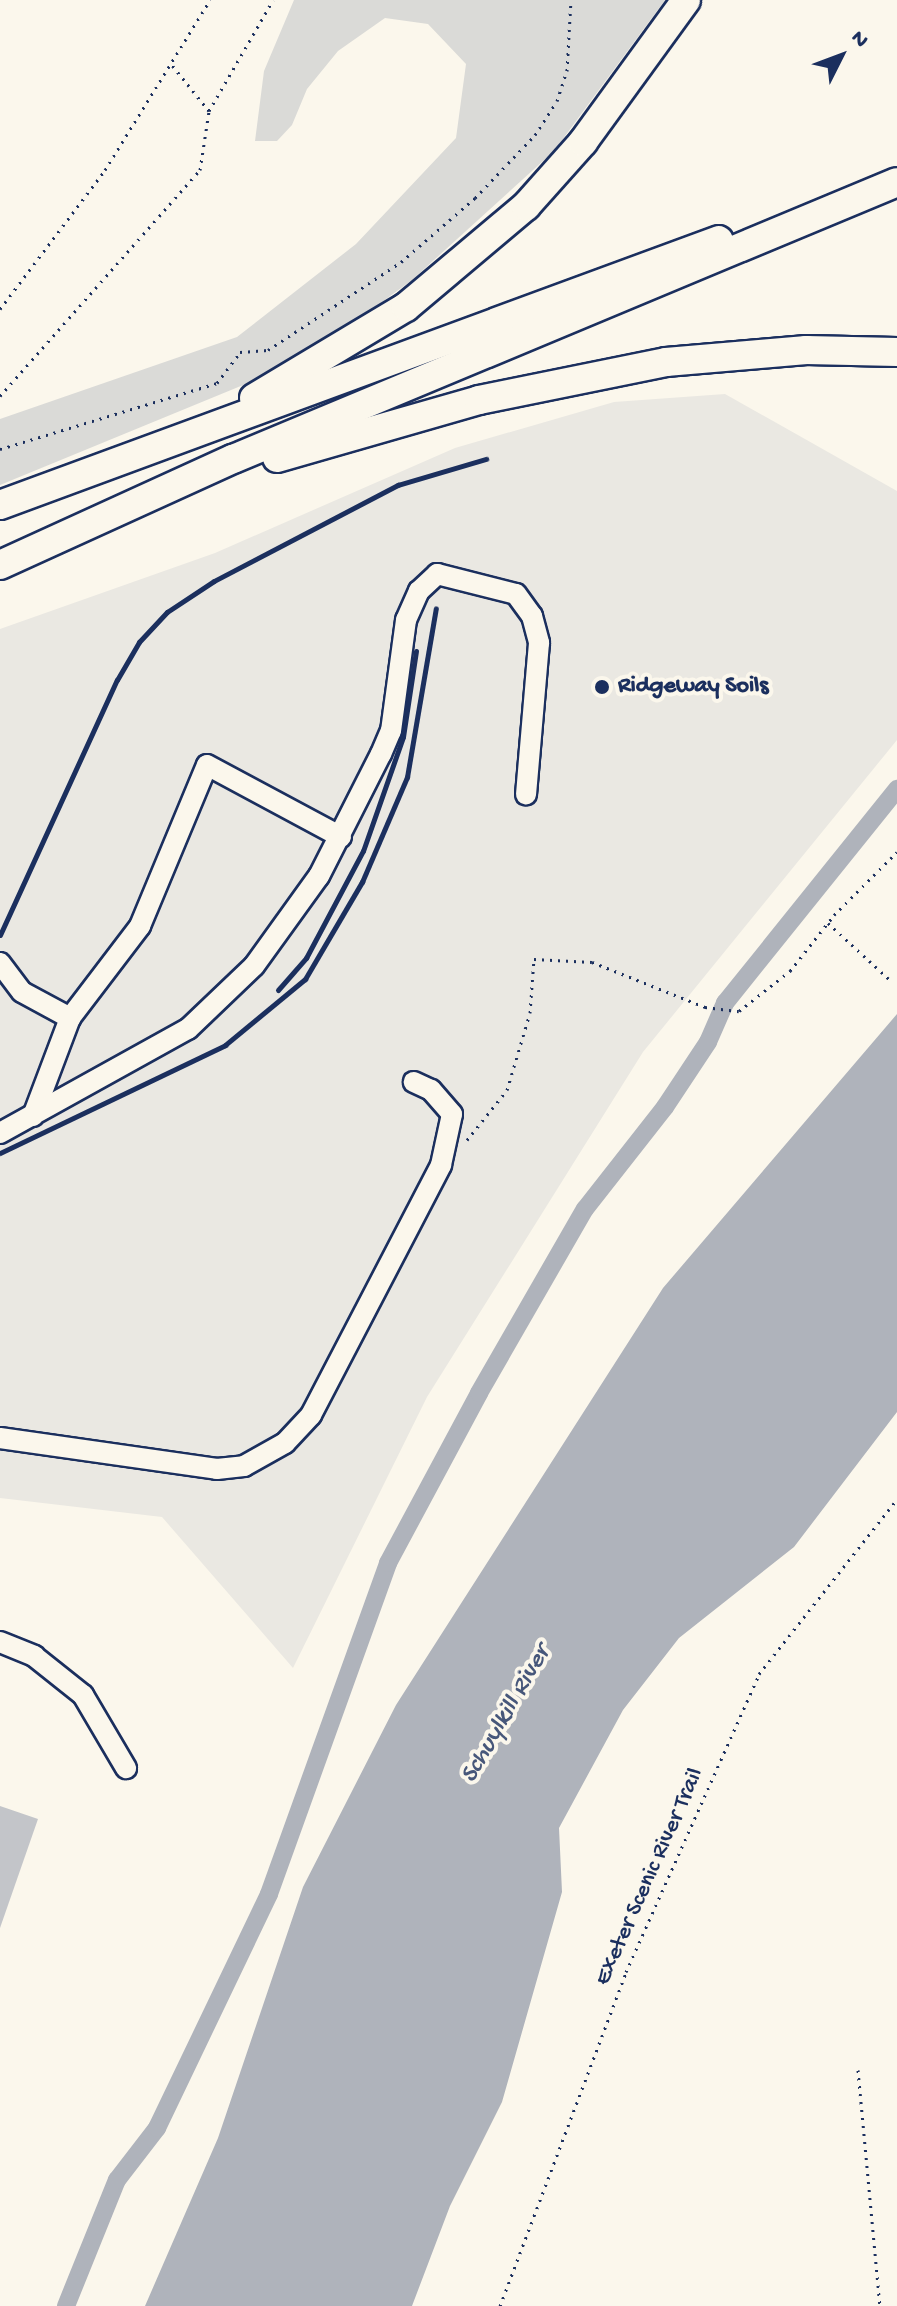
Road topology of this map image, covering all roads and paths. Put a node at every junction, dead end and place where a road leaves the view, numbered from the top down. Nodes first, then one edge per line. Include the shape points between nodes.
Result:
1 (210, 0) edge
2 (273, 0) edge
3 (571, 0) edge
4 (686, 0) edge
5 (172, 65) junction
6 (209, 111) junction
7 (897, 166) edge
8 (897, 182) edge
9 (0, 309) edge
10 (897, 352) edge
11 (0, 396) edge
12 (0, 449) edge
13 (85, 473) junction
14 (0, 505) edge
15 (59, 537) junction
16 (0, 565) edge
17 (526, 794) dead end
18 (341, 837) junction
19 (897, 852) edge
20 (828, 923) junction
21 (0, 963) edge
22 (891, 981) dead end
23 (70, 1018) junction
24 (414, 1082) dead end
25 (33, 1116) junction
26 (0, 1133) edge
27 (460, 1149) dead end
28 (4, 1437) edge
29 (897, 1499) edge
30 (0, 1642) edge
31 (126, 1768) dead end
32 (858, 2070) dead end
33 (500, 2306) edge
34 (880, 2306) edge

1 - 5 path
2 - 6 path
3 - 12 path via 567,71 557,101 535,135 475,198 401,262 268,350 240,352 217,383
4 - 13 highway via 565,163 447,276 362,338 291,379
5 - 6 path
5 - 9 path via 105,170
6 - 11 path via 200,170
7 - 13 highway via 792,213
8 - 15 highway
10 - 15 highway via 751,354 570,380 395,422 249,466
13 - 14 highway
15 - 16 highway
17 - 18 lane via 539,643 532,616 516,594 437,574 419,591 406,620 391,731
18 - 23 lane via 207,765 140,926
18 - 25 lane via 283,929 219,1002 143,1057
19 - 20 path
20 - 22 path
20 - 27 path via 790,971 739,1011 705,1007 592,962 534,959 530,1013 507,1090
21 - 23 lane via 22,992
23 - 25 lane
24 - 28 lane via 431,1090 452,1114 441,1165 311,1415 285,1443 254,1462 217,1469
25 - 26 lane
29 - 33 path, Exeter Scenic River Trail via 759,1674 626,1972
30 - 31 lane via 34,1656 83,1695
32 - 34 path

